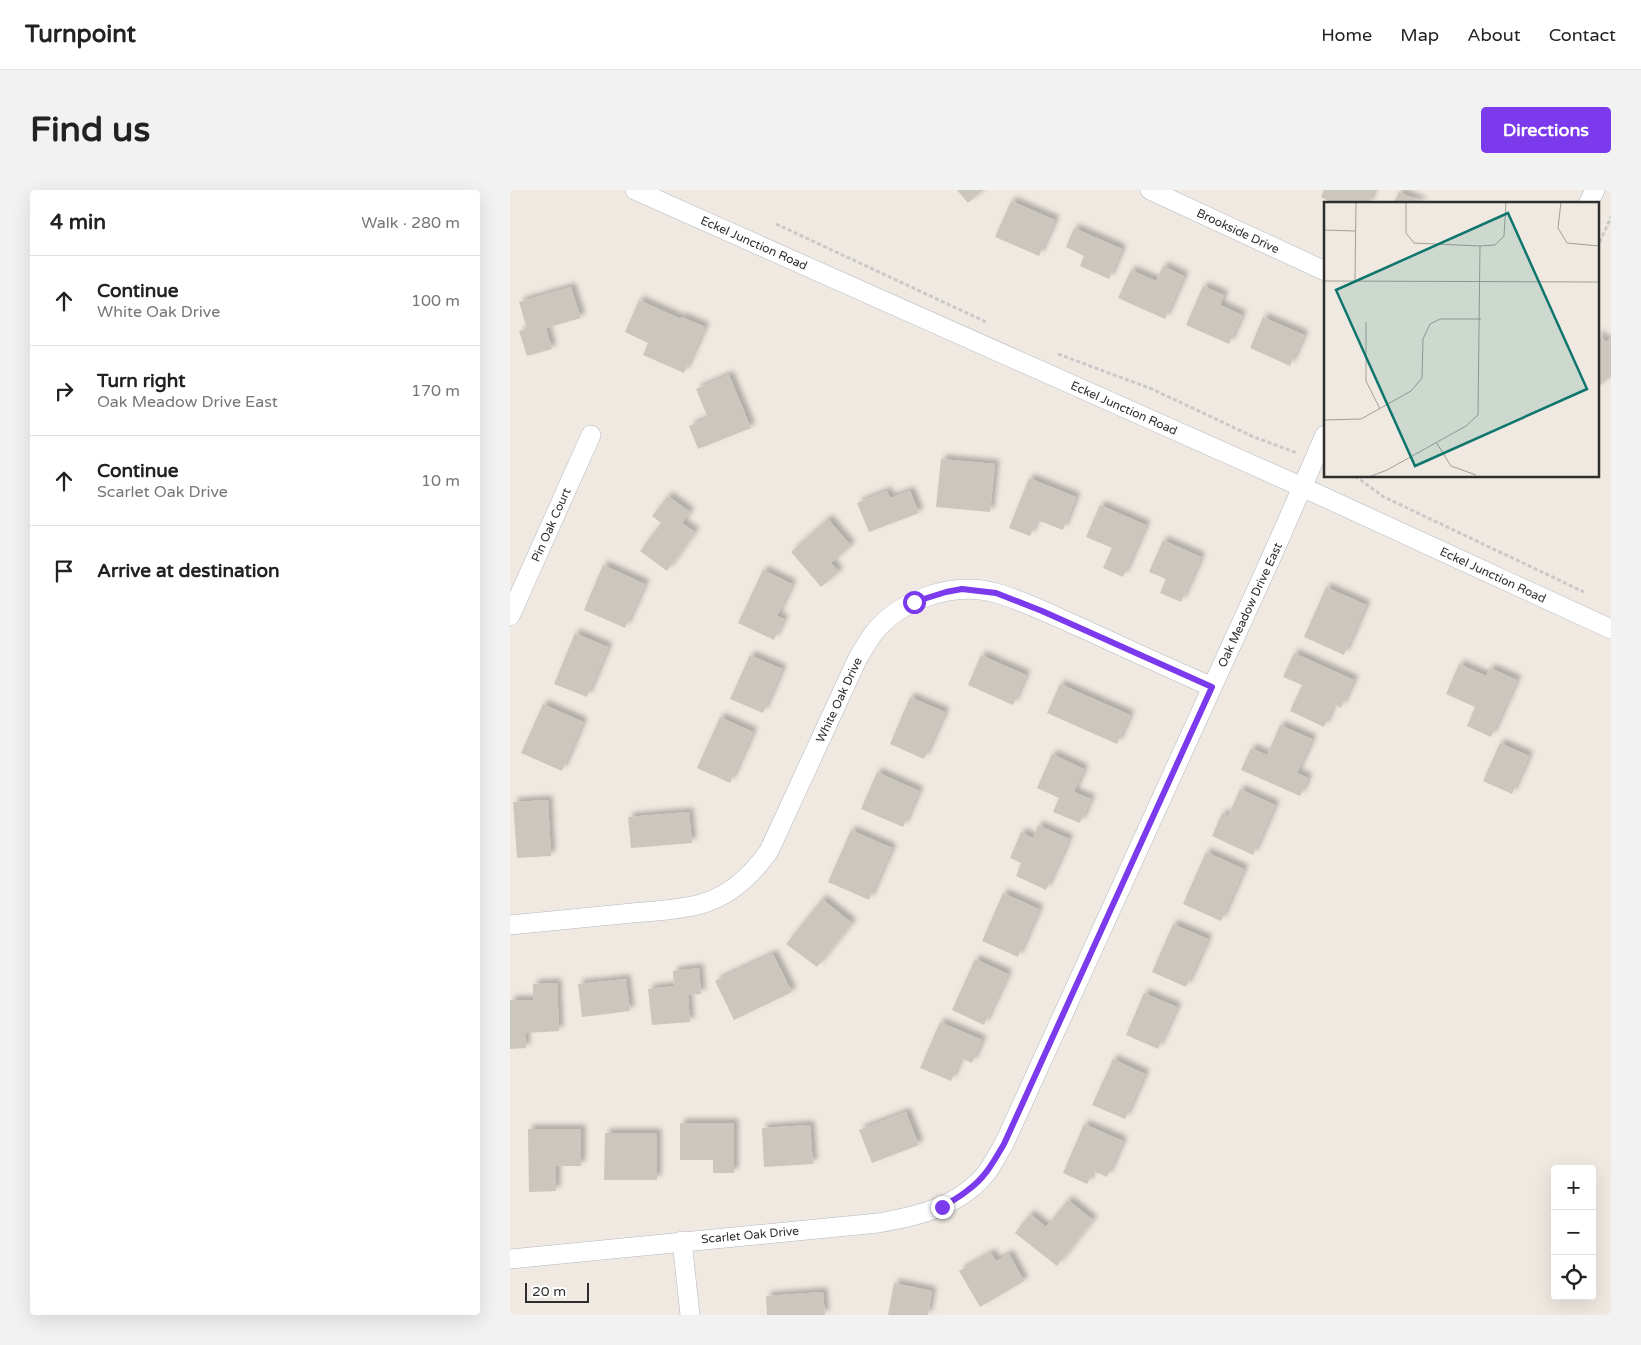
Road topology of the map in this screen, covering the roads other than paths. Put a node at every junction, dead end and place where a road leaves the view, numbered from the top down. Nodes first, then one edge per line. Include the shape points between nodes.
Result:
1 (635, 190) edge
2 (1150, 190) edge
3 (1595, 190) edge
4 (1589, 202) edge
5 (1324, 271) edge
6 (591, 435) dead end
7 (1324, 436) edge
8 (1302, 487) junction
9 (510, 616) edge
10 (1611, 629) edge
11 (1212, 687) junction
12 (510, 925) edge
13 (980, 1180) joint
14 (682, 1241) junction
15 (510, 1259) edge
16 (690, 1315) edge

1 - 8 street, Eckel Junction Road
2 - 5 street, Brookside Drive
3 - 4 street
6 - 9 street, Pin Oak Court
7 - 8 street, Oak Meadow Drive East
8 - 10 street, Eckel Junction Road
8 - 11 street, Oak Meadow Drive East
11 - 12 street, White Oak Drive via 996,593 962,589 929,596 899,611 874,634 857,660 769,851 737,886 701,904 668,910
11 - 13 street, Oak Meadow Drive East via 1004,1144
13 - 14 street, Scarlet Oak Drive via 942,1207 910,1218
14 - 15 street, Scarlet Oak Drive
14 - 16 street

